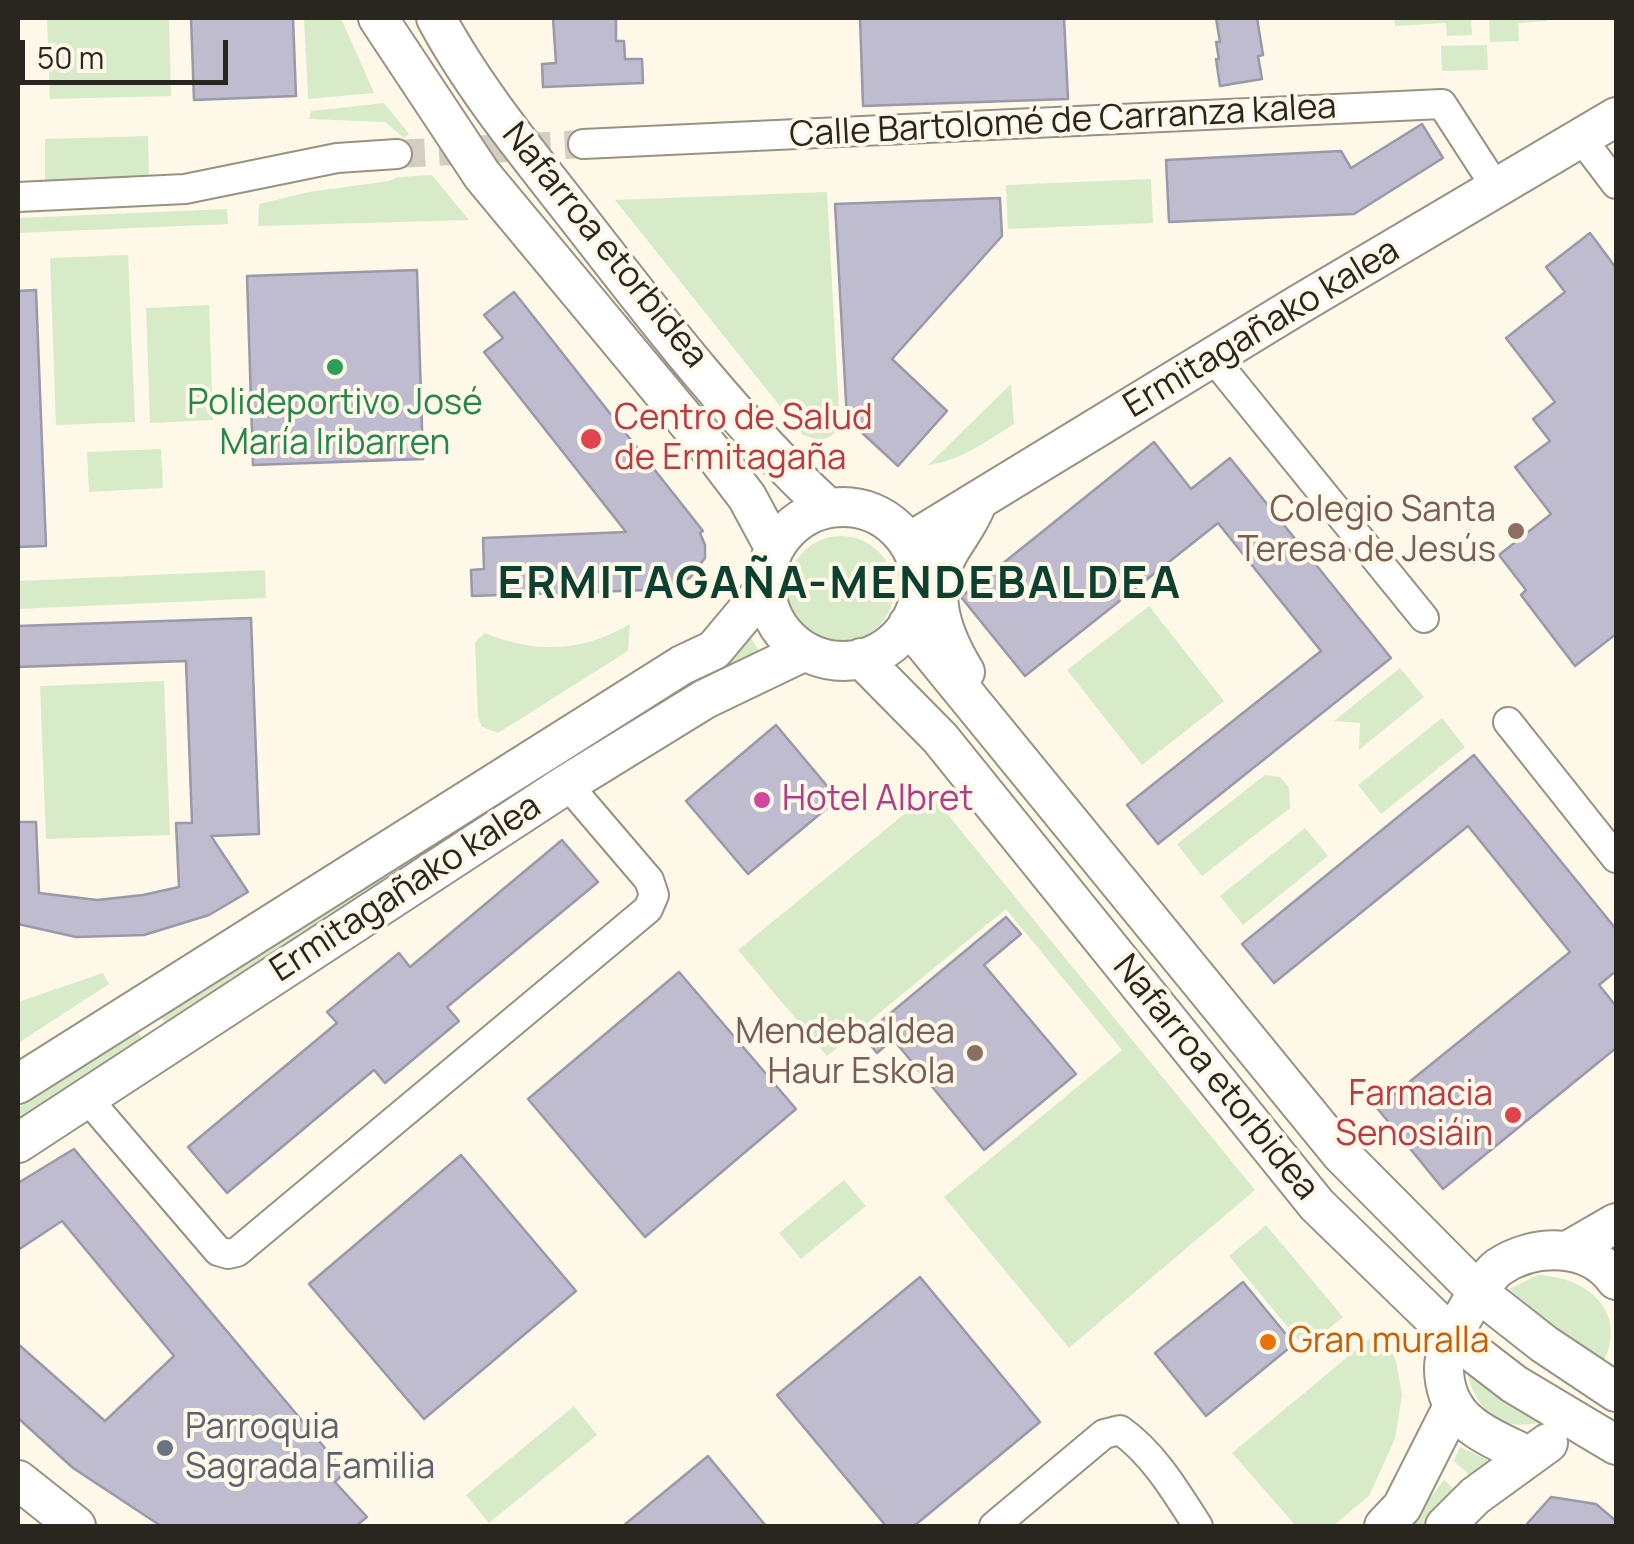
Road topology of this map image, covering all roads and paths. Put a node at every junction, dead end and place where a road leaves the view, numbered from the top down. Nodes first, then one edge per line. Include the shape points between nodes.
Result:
1 (378, 18) edge
2 (436, 18) edge
3 (1616, 117) edge
4 (1581, 138) junction
5 (583, 144) tunnel mouth
6 (397, 154) tunnel mouth
7 (1616, 184) edge
8 (1497, 189) junction
9 (18, 198) edge
10 (1213, 358) junction
11 (680, 412) junction
12 (979, 498) junction
13 (828, 508) junction
14 (908, 542) junction
15 (774, 547) junction
16 (765, 589) junction
17 (1424, 618) dead end
18 (908, 624) junction
19 (805, 651) junction
20 (862, 658) junction
21 (682, 665) junction
22 (1508, 722) dead end
23 (1030, 775) junction
24 (567, 784) junction
25 (1616, 858) edge
26 (18, 1084) edge
27 (86, 1097) junction
28 (18, 1144) edge
29 (1616, 1223) edge
30 (1571, 1249) junction
31 (1616, 1280) edge
32 (1479, 1294) junction
33 (1452, 1337) junction
34 (1614, 1385) edge
35 (1453, 1406) junction
36 (1578, 1424) junction
37 (1616, 1445) edge
38 (1528, 1456) junction
39 (18, 1480) edge
40 (76, 1526) edge
41 (994, 1526) edge
42 (1198, 1526) edge
43 (1384, 1526) edge
44 (1445, 1526) edge

1 - 11 main road, Nafarroa etorbidea via 482,175
2 - 13 main road, Nafarroa etorbidea via 510,130 631,286 791,474
3 - 4 main road, Ermitagañako kalea
4 - 7 street
4 - 8 main road, Ermitagañako kalea
5 - 8 street, Calle Bartolomé de Carranza kalea via 1442,104
6 - 9 street via 337,158 184,189
8 - 10 main road, Ermitagañako kalea
10 - 12 main road, Ermitagañako kalea
10 - 17 street
11 - 15 main road, Nafarroa etorbidea via 747,497
11 - 21 main road, Nafarroa etorbidea via 681,429 723,490 745,555 745,574 722,618
12 - 14 main road, Ermitagañako kalea
12 - 23 main road, Nafarroa etorbidea via 942,565 937,599 948,642 1017,739
13 - 14 main road via 873,513
13 - 15 main road via 806,516
14 - 18 main road via 920,583
15 - 16 main road
16 - 19 main road via 771,614
16 - 21 main road, Ermitagañako kalea via 714,650
18 - 20 main road via 896,640
18 - 23 main road, Nafarroa etorbidea
19 - 20 main road
19 - 24 main road, Ermitagañako kalea via 705,699
20 - 33 main road, Nafarroa etorbidea via 940,738 1317,1205
21 - 26 main road, Ermitagañako kalea
22 - 25 street
23 - 32 main road, Nafarroa etorbidea via 1341,1154
24 - 27 main road, Ermitagañako kalea
24 - 27 street via 649,880 654,895 648,908 237,1252 218,1251
27 - 28 main road, Ermitagañako kalea
29 - 30 main road
30 - 31 main road
30 - 32 main road via 1532,1252 1496,1268
32 - 33 main road
32 - 34 main road, Nafarroa etorbidea
33 - 35 main road via 1444,1361
33 - 36 main road, Nafarroa etorbidea
34 - 36 main road
35 - 38 main road via 1474,1427
35 - 43 main road via 1402,1507
36 - 37 main road, Nafarroa etorbidea
36 - 38 main road
38 - 44 main road
39 - 40 main road
41 - 42 street via 1104,1434 1120,1430 1168,1480

